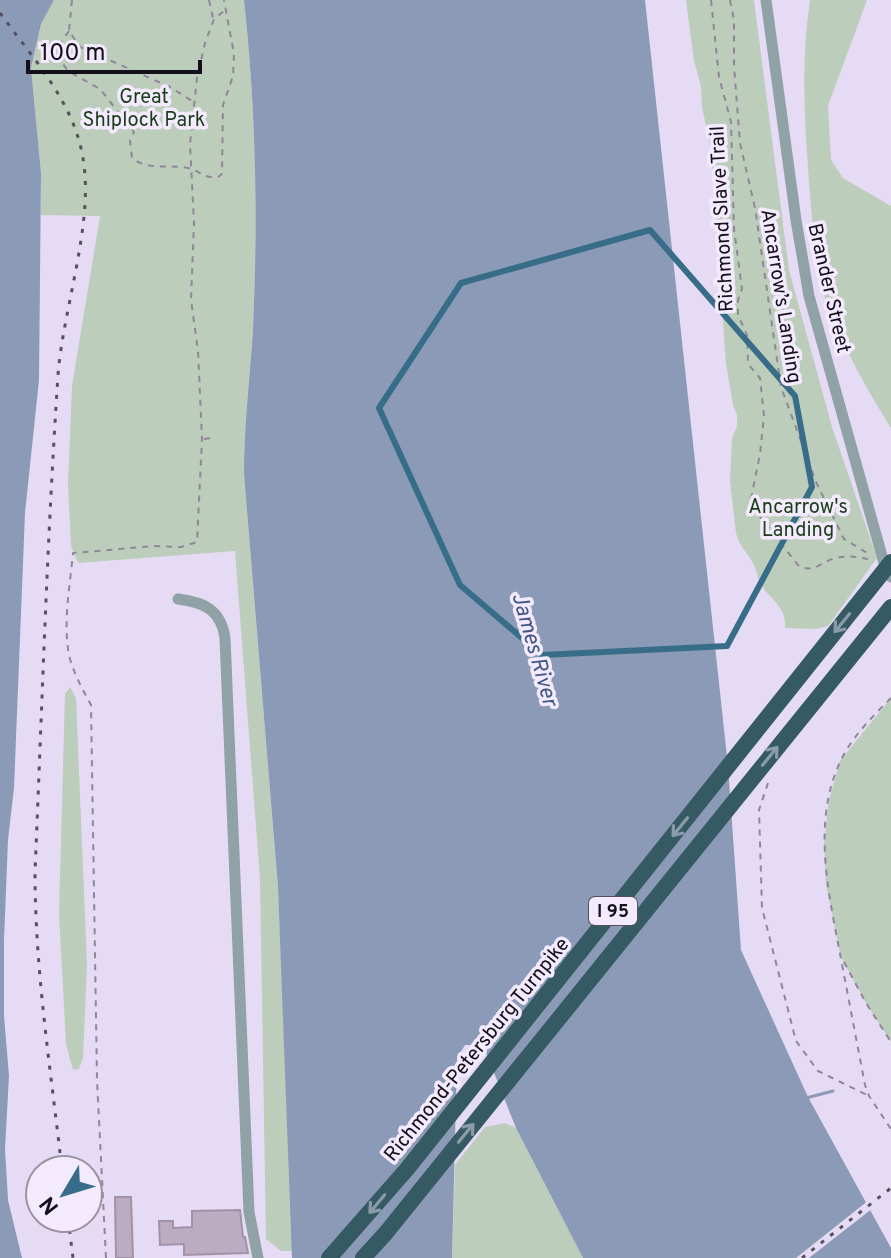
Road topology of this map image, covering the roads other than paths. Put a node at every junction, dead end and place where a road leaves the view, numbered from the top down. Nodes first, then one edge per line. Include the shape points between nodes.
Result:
1 (766, 0) edge
2 (887, 563) edge
3 (891, 577) edge
4 (178, 599) dead end
5 (891, 607) edge
6 (258, 1258) edge
7 (329, 1258) edge
8 (363, 1258) edge

1 - 2 street, Brander Street via 809,296
2 - 3 street, Brander Street
2 -> 7 highway, Richmond-Petersburg Turnpike / I 95 via 407,1169
4 - 6 street via 210,608 218,615 225,638 249,1212
8 -> 5 highway, I 95

